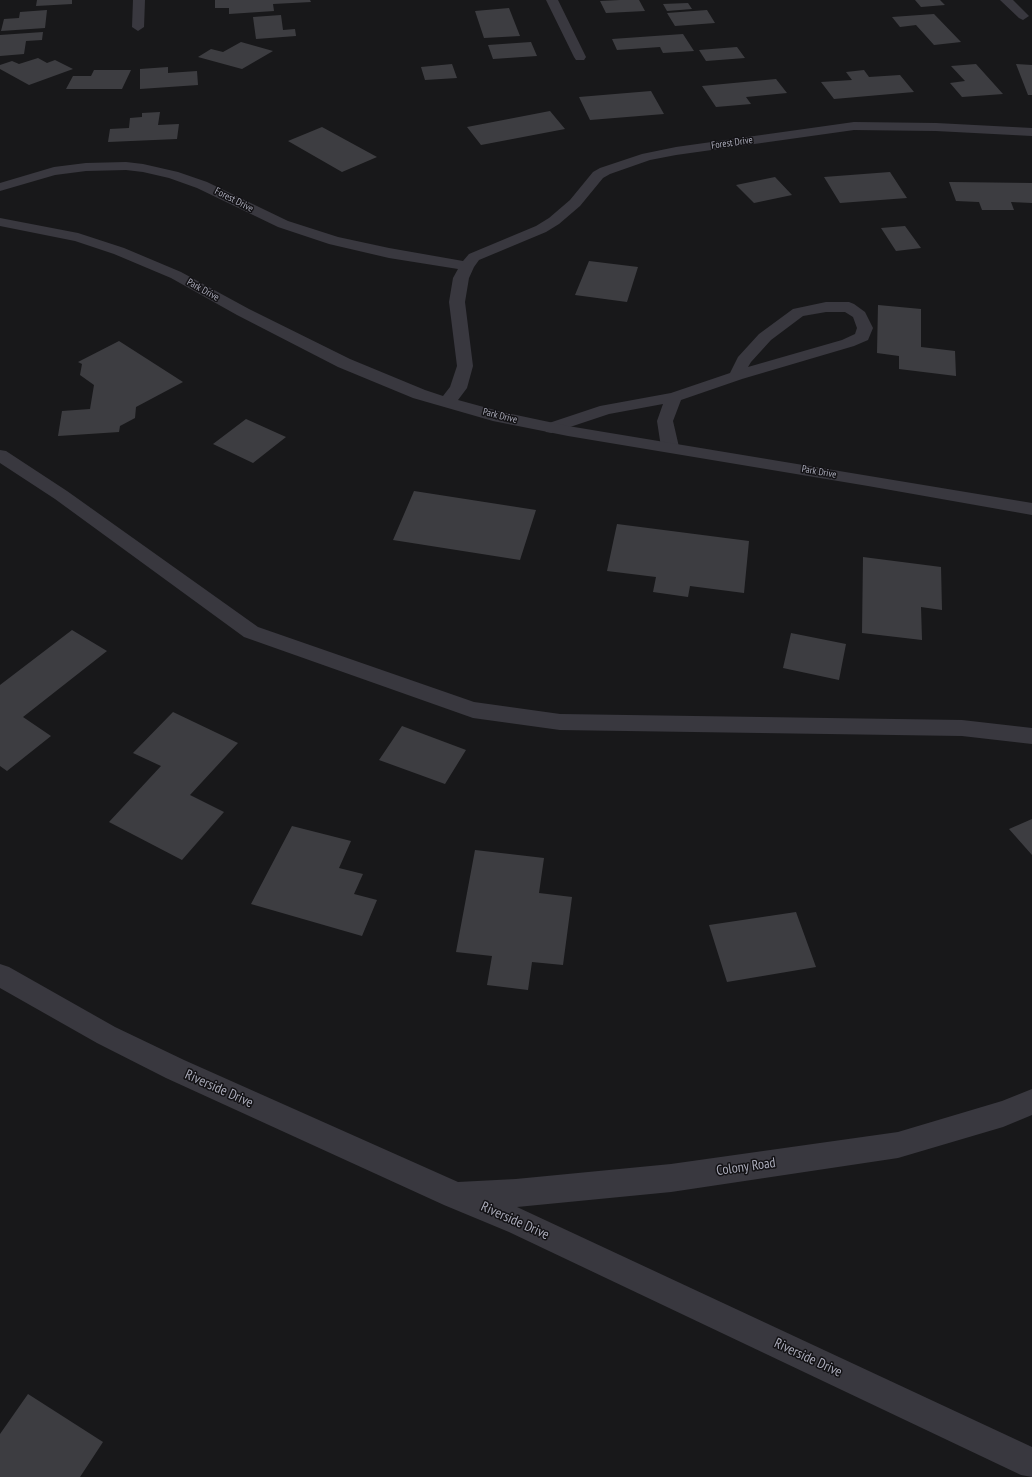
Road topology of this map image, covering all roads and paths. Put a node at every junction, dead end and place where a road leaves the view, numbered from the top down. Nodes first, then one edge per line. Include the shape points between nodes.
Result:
1 (139, 0) edge
2 (552, 0) edge
3 (1006, 0) edge
4 (1023, 16) dead end
5 (138, 27) dead end
6 (580, 57) dead end
7 (1032, 132) edge
8 (0, 187) edge
9 (0, 222) edge
10 (467, 266) junction
11 (736, 376) junction
12 (674, 397) junction
13 (447, 402) junction
14 (552, 428) junction
15 (670, 447) junction
16 (0, 455) edge
17 (1032, 509) edge
18 (1032, 736) edge
19 (0, 975) edge
20 (1032, 1102) edge
21 (454, 1195) junction
22 (1032, 1464) edge

1 - 5 street
2 - 6 street
3 - 4 street
7 - 10 street, Forest Drive via 854,126 647,157 598,175 575,203 554,221 541,230 474,257
8 - 10 street, Forest Drive via 54,171 86,167 143,168 202,185 283,224 334,241
9 - 13 street, Park Drive via 78,237 120,251 176,275 344,363 419,394
10 - 13 street, Forest Drive via 460,278 457,302 465,366 458,388
11 - 11 lane via 848,343 862,337 866,328 860,315 849,307 826,307 798,312 765,337 744,360
11 - 12 lane
12 - 14 lane via 606,410
12 - 15 lane via 665,421
13 - 14 street, Park Drive via 499,417
14 - 15 street, Park Drive
15 - 17 street, Park Drive
16 - 18 lane via 61,495 250,632 473,710 560,722 962,728
19 - 21 street, Riverside Drive via 106,1035 174,1069
20 - 21 street, Colony Road via 1003,1114 898,1145 671,1178 516,1193
21 - 22 street, Riverside Drive via 519,1222

